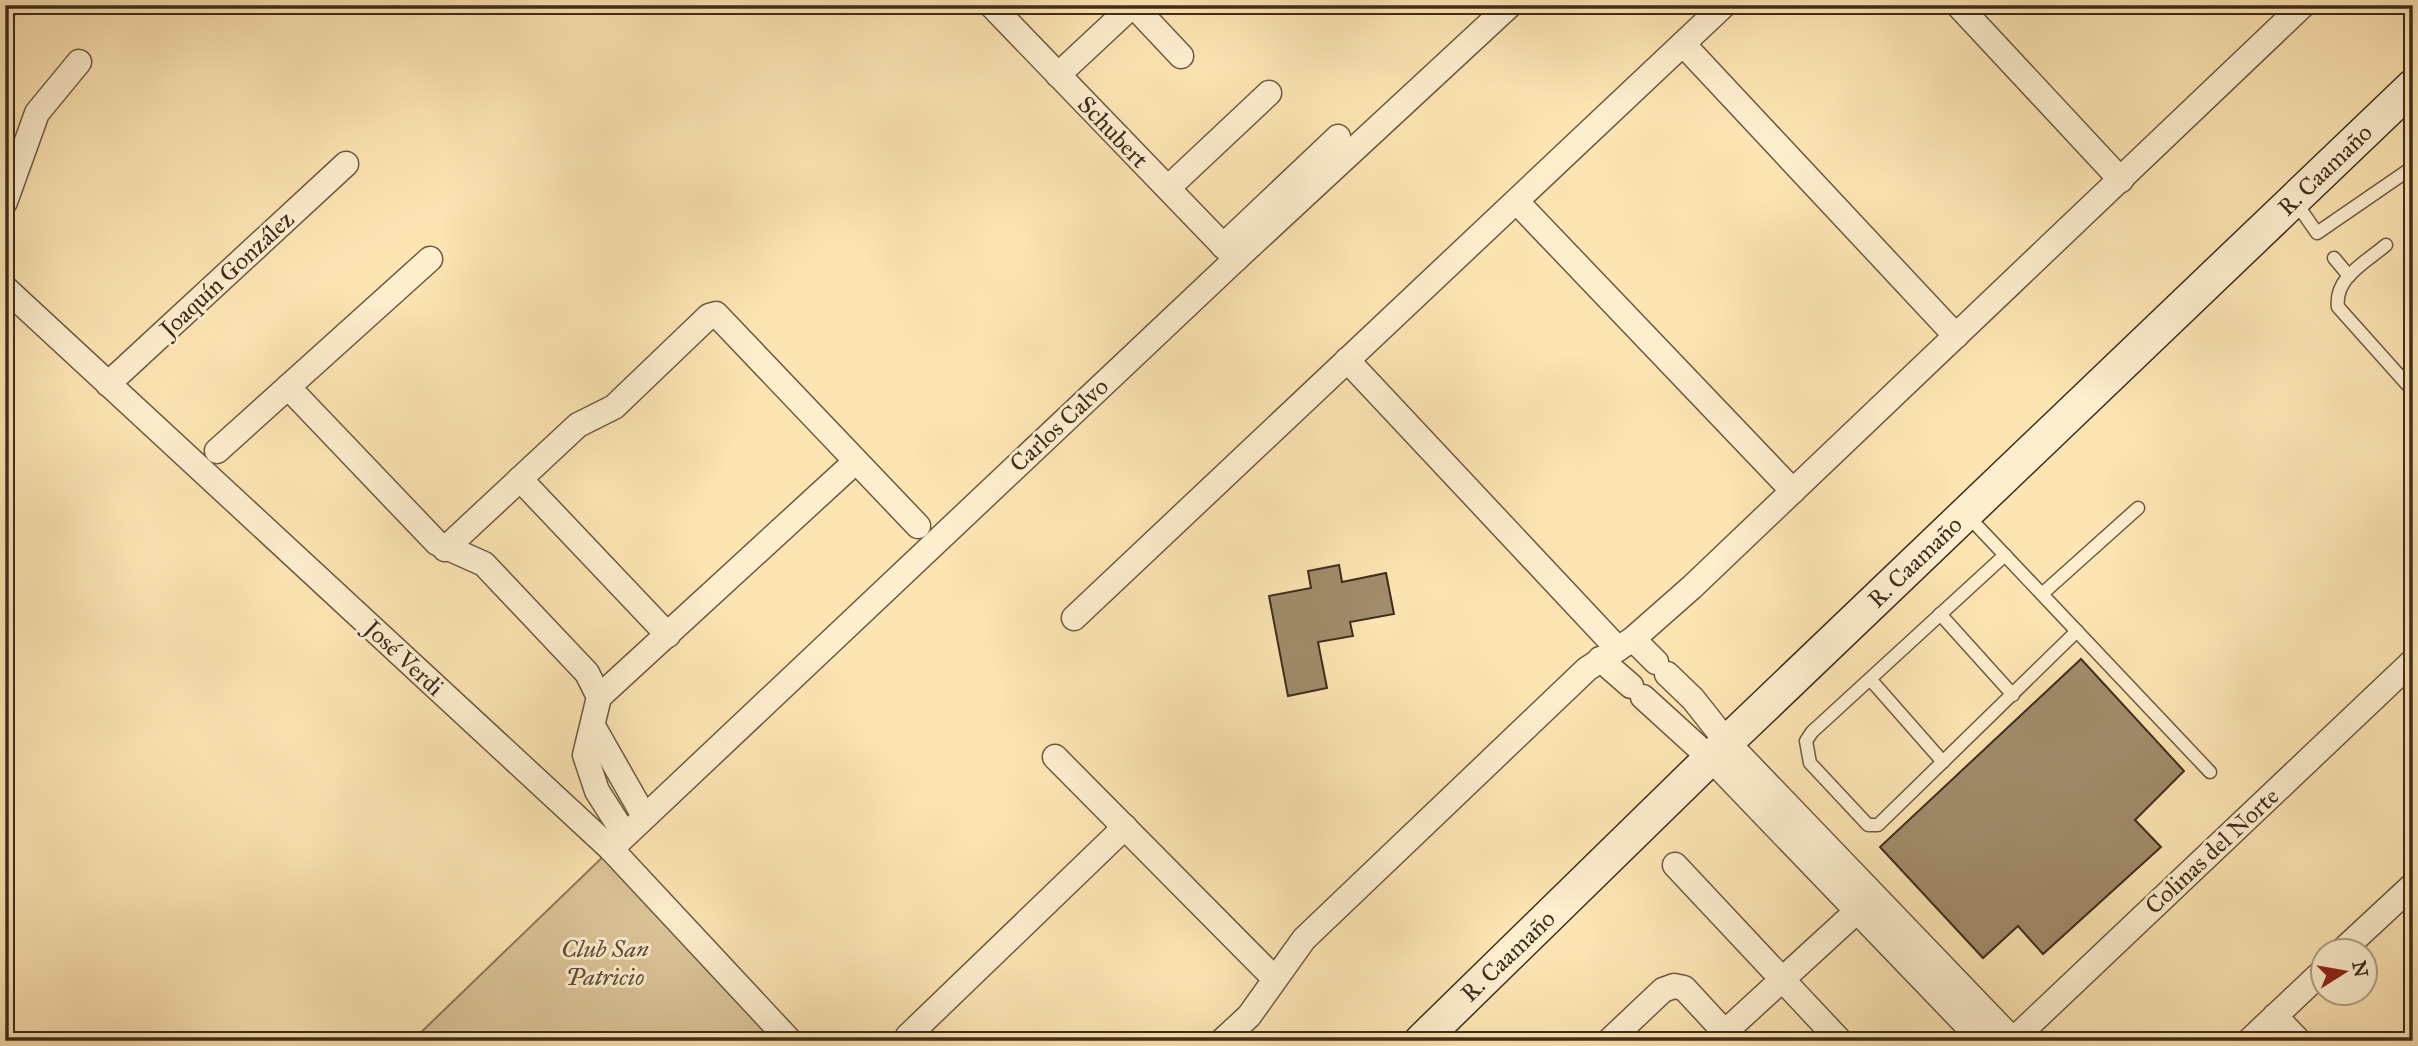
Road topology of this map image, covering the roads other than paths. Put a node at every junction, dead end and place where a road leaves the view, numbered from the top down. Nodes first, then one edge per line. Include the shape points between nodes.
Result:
1 (991, 5) edge
2 (1133, 5) edge
3 (1510, 5) edge
4 (1724, 5) edge
5 (1958, 5) edge
6 (2286, 11) edge
7 (1683, 44) junction
8 (1181, 56) dead end
9 (79, 62) dead end
10 (1058, 75) junction
11 (2413, 86) edge
12 (1269, 93) dead end
13 (1338, 137) dead end
14 (346, 164) dead end
15 (2413, 167) edge
16 (2121, 180) junction
17 (1168, 188) junction
18 (2294, 200) junction
19 (5, 202) edge
20 (1517, 202) junction
21 (2386, 245) dead end
22 (1229, 252) junction
23 (2334, 258) dead end
24 (430, 259) dead end
25 (2349, 276) junction
26 (5, 288) edge
27 (1956, 336) junction
28 (1347, 360) junction
29 (108, 384) junction
30 (288, 387) junction
31 (2413, 391) edge
32 (217, 451) dead end
33 (855, 462) junction
34 (520, 479) junction
35 (1793, 491) junction
36 (2138, 508) dead end
37 (1966, 514) junction
38 (918, 526) dead end
39 (446, 549) junction
40 (2005, 555) junction
41 (2042, 594) junction
42 (1940, 614) junction
43 (1074, 618) dead end
44 (2077, 631) junction
45 (668, 635) junction
46 (1617, 649) junction
47 (2413, 660) edge
48 (1870, 679) junction
49 (2013, 695) junction
50 (599, 697) junction
51 (594, 728) junction
52 (1718, 750) junction
53 (1055, 757) dead end
54 (1943, 762) junction
55 (2210, 772) dead end
56 (644, 816) junction
57 (1125, 827) junction
58 (618, 842) junction
59 (1675, 865) dead end
60 (2413, 885) edge
61 (1857, 911) junction
62 (2358, 937) edge
63 (1275, 979) junction
64 (1782, 981) junction
65 (2310, 982) edge
66 (2275, 1016) junction
67 (908, 1036) dead end
68 (1729, 1036) edge
69 (2012, 1040) edge
70 (790, 1041) edge
71 (1222, 1041) edge
72 (1421, 1041) edge
73 (1609, 1041) edge
74 (1840, 1041) edge
75 (1982, 1041) edge
76 (2249, 1041) edge
77 (2299, 1041) edge

1 - 10 street, Schubert
2 - 8 street
2 - 10 street
3 - 22 street, Carlos Calvo
4 - 7 street
5 - 16 street
6 - 16 street
7 - 20 street
7 - 27 street
9 - 19 street via 37,113
10 - 17 street, Schubert
11 - 18 street, R. Caamaño
12 - 17 street
13 - 22 street
14 - 29 street, Joaquín González
15 - 18 lane via 2319,237
16 - 27 street
17 - 22 street, Schubert
18 - 37 street, R. Caamaño
20 - 28 street
20 - 35 street
21 - 25 lane
22 - 56 street, Carlos Calvo
23 - 25 lane
24 - 30 street
25 - 31 lane via 2340,285 2338,307
26 - 29 street, José Verdi
27 - 35 street
28 - 43 street
28 - 46 street
29 - 58 street, José Verdi
30 - 32 street
30 - 39 street
33 - 34 street via 716,314 614,407 578,425
33 - 38 street
33 - 45 street
34 - 39 street
34 - 45 street
35 - 46 street
36 - 41 lane
37 - 40 lane
37 - 52 street, R. Caamaño
39 - 50 street via 484,564 587,673
40 - 41 lane
40 - 42 lane
41 - 44 lane
42 - 48 lane
42 - 49 lane
44 - 49 lane
44 - 55 lane
45 - 50 street
46 - 52 street via 1637,691
46 - 52 street via 1662,668 1693,699
46 - 63 street via 1304,939
47 - 69 street, Colinas del Norte
48 - 54 lane
48 - 54 lane via 1812,732 1806,741 1811,763 1873,827
49 - 54 lane
50 - 51 street
51 - 56 street
51 - 58 street via 585,755
52 - 61 street
52 - 69 street
52 - 72 street, R. Caamaño
53 - 57 street
56 - 58 street, Carlos Calvo
57 - 63 street
57 - 67 street
58 - 70 street, José Verdi
59 - 64 street
60 - 62 street
61 - 64 street
61 - 75 street
63 - 71 street via 1248,1016
64 - 68 street
64 - 74 street
65 - 66 street
66 - 76 street
66 - 77 street
68 - 73 street via 1684,988 1674,986 1663,989

